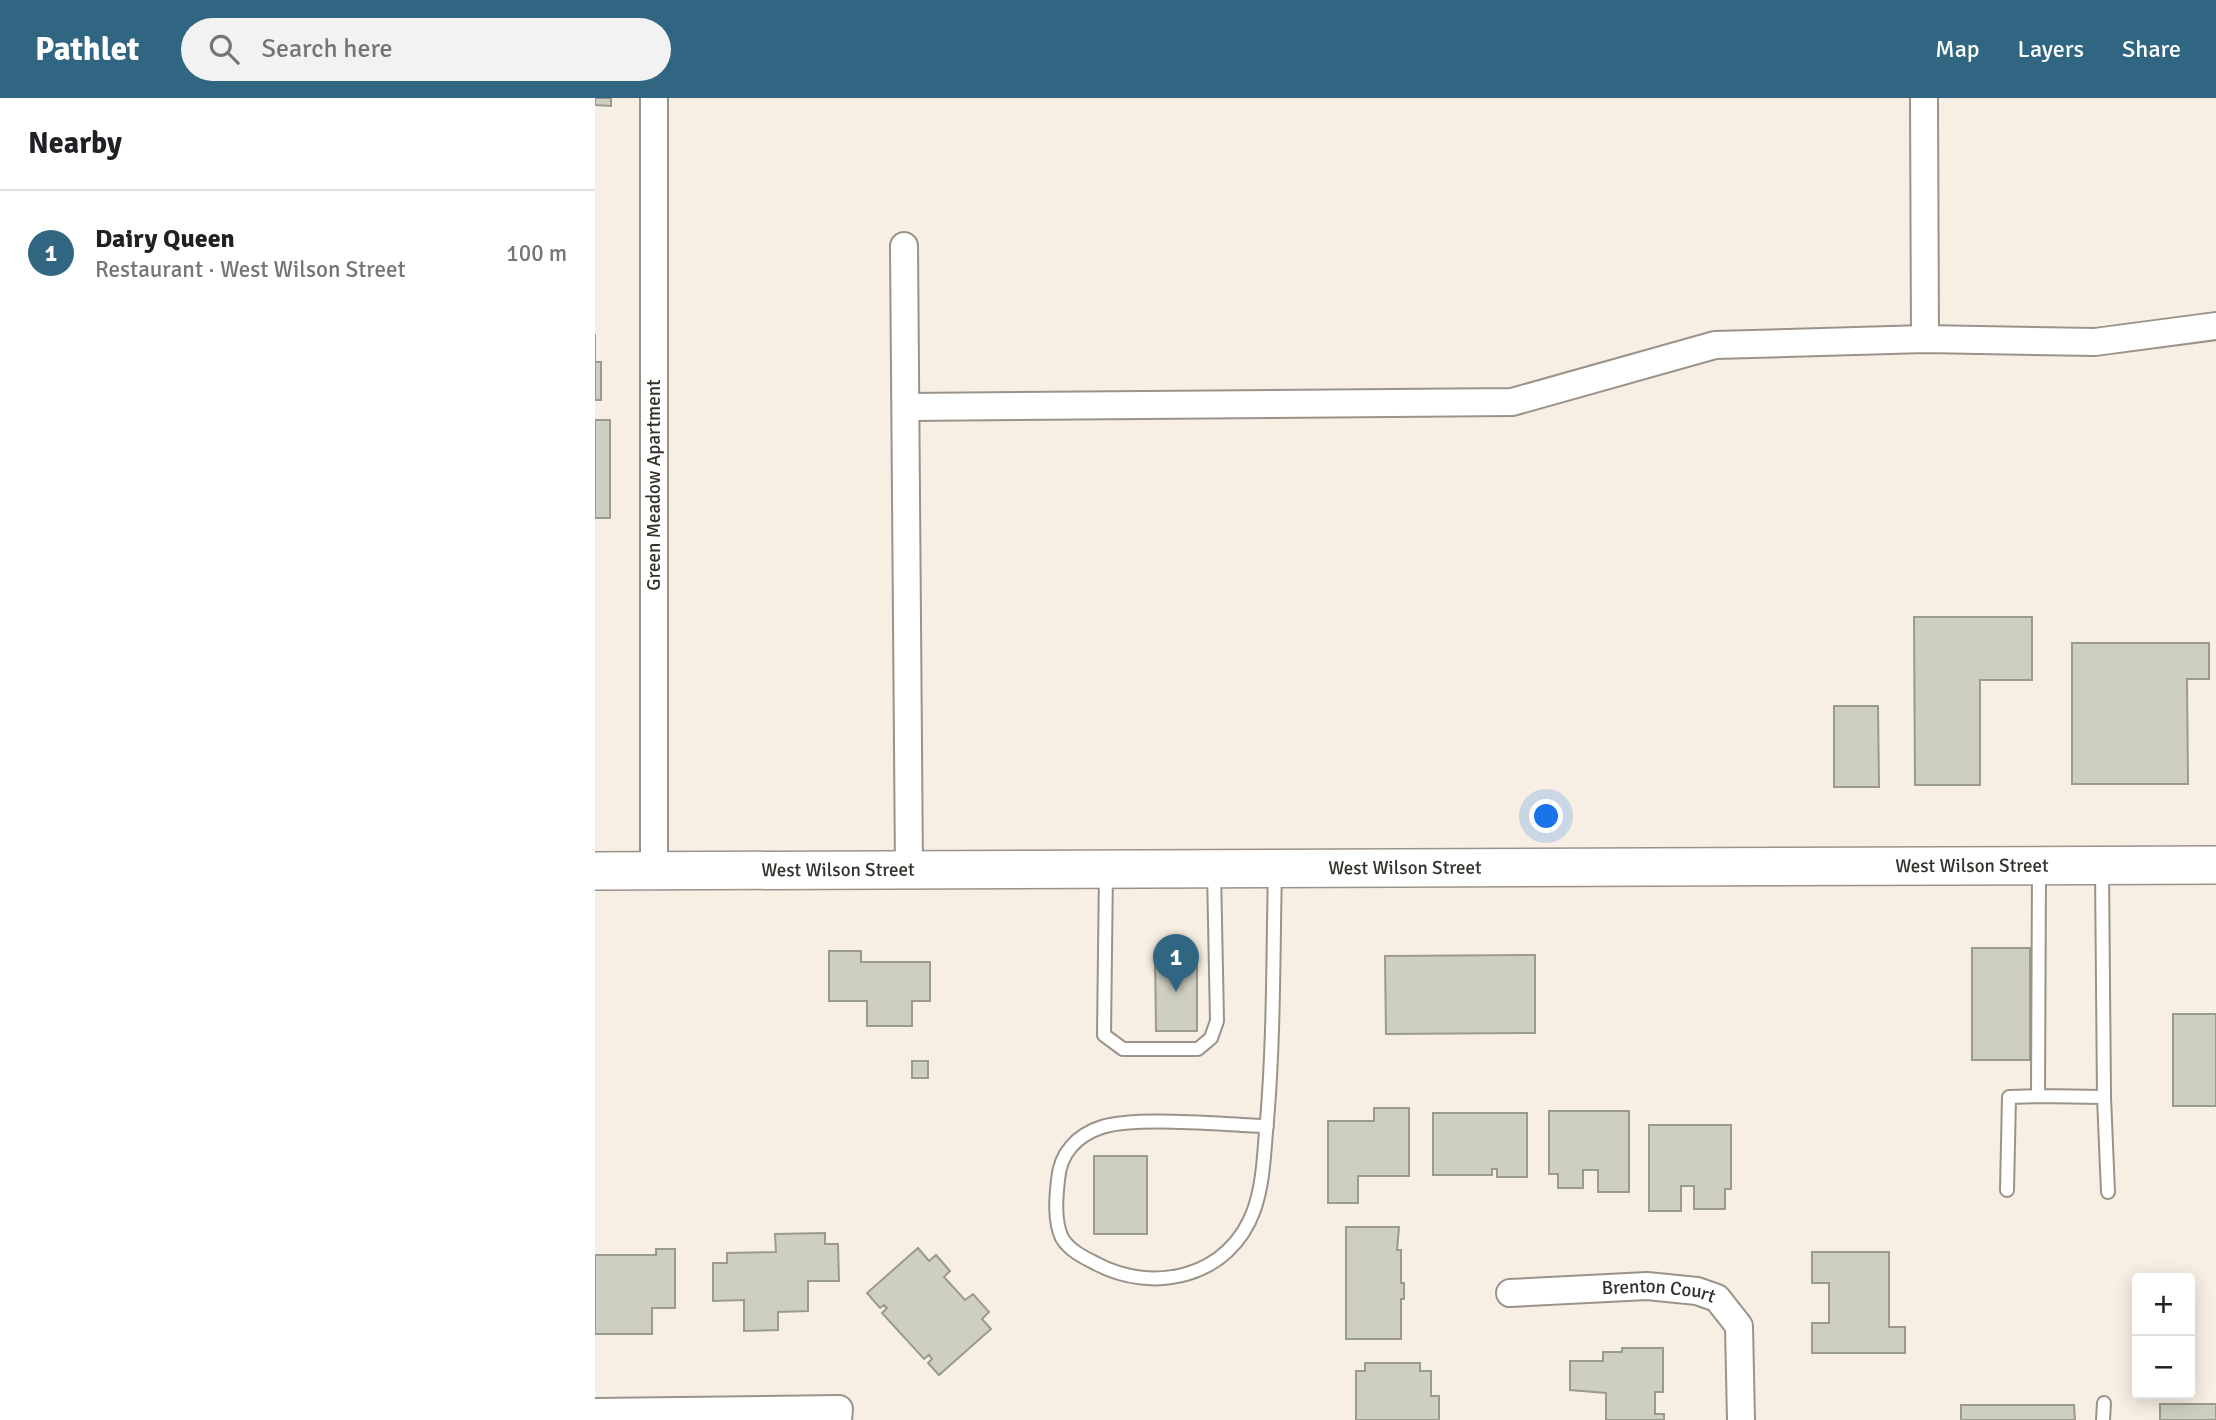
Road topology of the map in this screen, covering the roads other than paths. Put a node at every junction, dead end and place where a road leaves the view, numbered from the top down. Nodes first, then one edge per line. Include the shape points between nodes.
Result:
1 (654, 98) edge
2 (1924, 98) edge
3 (904, 246) dead end
4 (2216, 326) edge
5 (1925, 339) junction
6 (908, 407) junction
7 (2216, 864) edge
8 (2102, 865) junction
9 (2039, 866) junction
10 (1214, 870) junction
11 (1275, 870) junction
12 (595, 871) edge
13 (654, 871) junction
14 (909, 871) junction
15 (1106, 871) junction
16 (2038, 1096) junction
17 (2103, 1097) junction
18 (1266, 1126) junction
19 (2007, 1190) dead end
20 (2108, 1192) dead end
21 (1510, 1293) dead end
22 (2103, 1403) dead end
23 (595, 1412) edge
24 (838, 1420) edge
25 (1741, 1420) edge
26 (2103, 1420) edge

1 - 13 street, Green Meadow Apartment
2 - 5 street
3 - 6 street
4 - 5 street via 2095,342
5 - 6 street via 1715,345 1512,402
6 - 14 street
7 - 8 main road, West Wilson Street
8 - 9 main road, West Wilson Street
8 - 17 lane
9 - 11 main road, West Wilson Street
9 - 16 lane
10 - 11 main road, West Wilson Street
10 - 15 main road, West Wilson Street
10 - 15 lane via 1217,1021 1211,1038 1198,1049 1123,1049 1104,1035
11 - 18 lane
12 - 13 main road, West Wilson Street
13 - 14 main road, West Wilson Street
14 - 15 main road, West Wilson Street
16 - 17 lane
16 - 19 lane via 2008,1097
17 - 20 lane
18 - 18 lane via 1122,1124 1087,1133 1060,1165 1056,1204 1061,1235 1081,1255 1127,1276 1169,1278 1202,1270 1240,1236 1254,1210
21 - 25 street, Brenton Court via 1647,1286 1697,1291 1717,1298 1739,1325
22 - 26 lane
23 - 24 street via 839,1409

